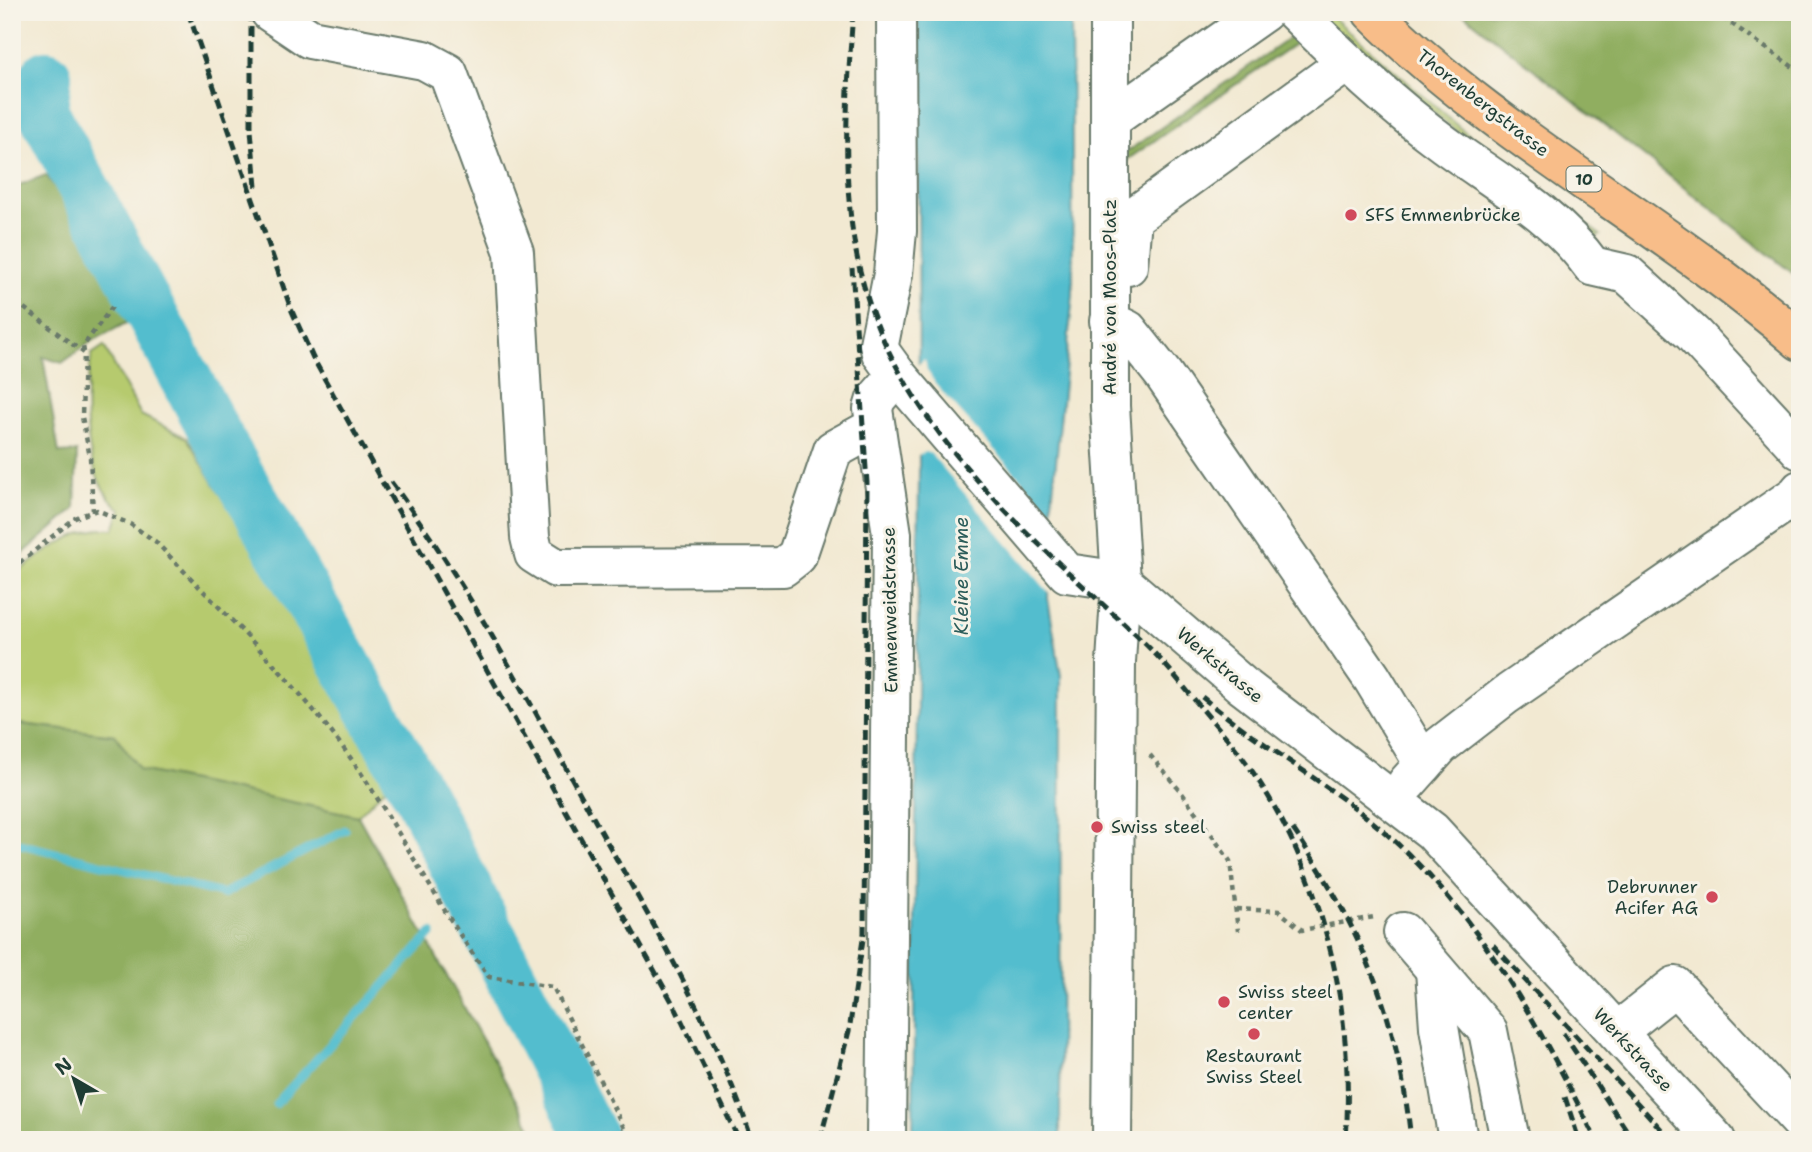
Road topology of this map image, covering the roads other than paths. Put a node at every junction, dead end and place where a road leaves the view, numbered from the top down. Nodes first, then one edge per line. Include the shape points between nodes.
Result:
1 (270, 12) edge
2 (896, 12) edge
3 (1110, 12) edge
4 (1264, 12) edge
5 (1295, 12) edge
6 (1372, 12) edge
7 (1346, 62) junction
8 (1110, 120) junction
9 (1109, 304) junction
10 (1800, 341) edge
11 (906, 385) junction
12 (876, 430) junction
13 (1800, 450) edge
14 (1798, 495) edge
15 (1121, 581) junction
16 (1424, 764) junction
17 (1394, 802) junction
18 (1403, 932) road end
19 (1435, 970) junction
20 (1617, 1032) junction
21 (1794, 1104) edge
22 (886, 1140) edge
23 (1112, 1140) edge
24 (1458, 1140) edge
25 (1510, 1140) edge
26 (1716, 1140) edge

1 - 12 street via 310,39 424,60 448,73 514,252 534,554 556,568 783,567 797,556 832,450
2 - 11 street via 897,231 879,344 881,354
3 - 8 street, André von Moos-Platz
4 - 8 street
5 - 7 street
6 - 10 main road, Thorenbergstrasse / 10 via 1463,91 1697,259
7 - 9 street via 1132,218 1130,264
7 - 13 street via 1435,137 1541,212 1592,266 1627,274 1693,334
8 - 9 street, André von Moos-Platz
9 - 15 street, André von Moos-Platz
9 - 16 street via 1163,374 1371,678
11 - 12 street, Emmenweidstrasse via 876,399
11 - 15 street via 1067,573
12 - 22 street, Emmenweidstrasse via 892,547
14 - 16 street via 1506,695
15 - 17 street, Werkstrasse via 1243,686
15 - 23 street via 1116,617
16 - 17 street
17 - 20 street, Werkstrasse via 1432,831
18 - 19 street
19 - 24 street via 1439,1027
19 - 25 street via 1488,1031
20 - 21 street via 1675,986
20 - 26 street, Werkstrasse

